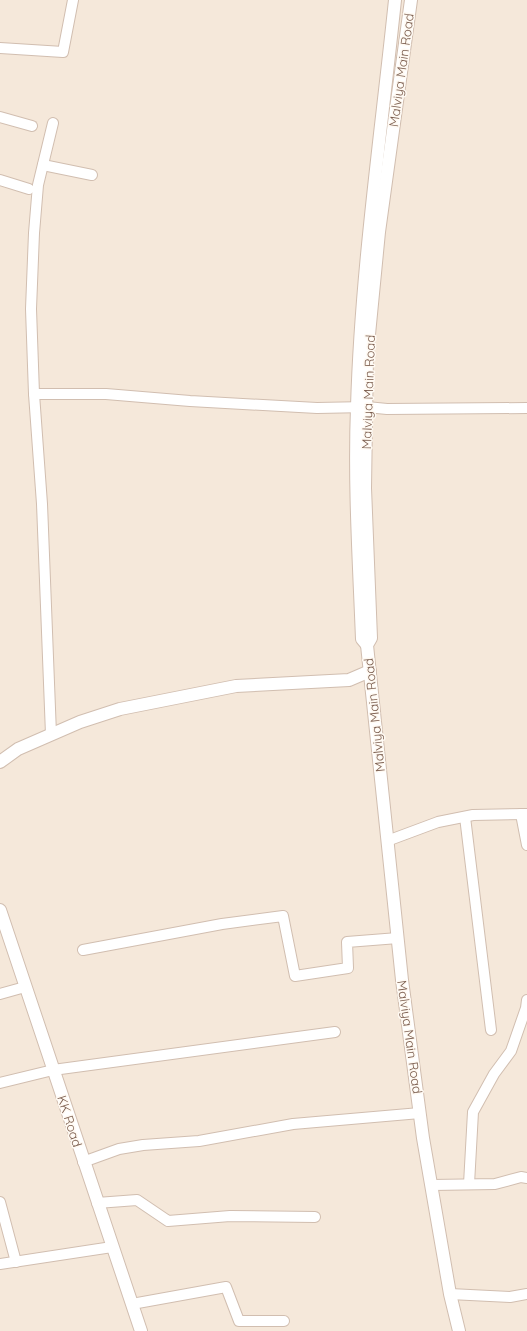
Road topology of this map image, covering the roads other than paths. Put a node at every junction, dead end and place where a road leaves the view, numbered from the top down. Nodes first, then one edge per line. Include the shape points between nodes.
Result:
1 (73, 0) edge
2 (395, 0) edge
3 (411, 0) edge
4 (0, 48) edge
5 (0, 117) edge
6 (53, 124) dead end
7 (32, 126) dead end
8 (43, 165) junction
9 (92, 176) dead end
10 (0, 180) edge
11 (30, 189) dead end
12 (374, 231) junction
13 (34, 394) junction
14 (362, 407) junction
15 (527, 408) edge
16 (370, 670) junction
17 (51, 734) junction
18 (0, 762) edge
19 (524, 814) edge
20 (465, 817) junction
21 (387, 841) junction
22 (527, 845) edge
23 (0, 910) edge
24 (398, 938) junction
25 (83, 950) dead end
26 (25, 987) junction
27 (0, 994) edge
28 (527, 1000) edge
29 (491, 1030) dead end
30 (335, 1032) dead end
31 (54, 1070) junction
32 (0, 1084) edge
33 (420, 1113) junction
34 (83, 1162) junction
35 (527, 1178) edge
36 (469, 1184) junction
37 (432, 1185) junction
38 (0, 1202) edge
39 (97, 1203) junction
40 (315, 1217) dead end
41 (112, 1247) junction
42 (16, 1262) junction
43 (0, 1264) edge
44 (450, 1294) junction
45 (527, 1294) edge
46 (132, 1304) junction
47 (284, 1321) dead end
48 (141, 1331) edge
49 (459, 1331) edge

1 - 4 street via 63,52
2 - 12 street
3 - 12 street, Malviya Main Road
5 - 7 street
6 - 8 street
8 - 9 street
8 - 13 street via 38,185 34,233 31,309
10 - 11 street
12 - 14 street, Malviya Main Road via 362,315
13 - 14 street via 106,394 317,408
13 - 17 street via 42,504
14 - 15 street
14 - 16 street, Malviya Main Road via 356,483 364,568 362,639 367,645
16 - 17 street via 349,680 236,686 204,691 120,709
16 - 21 street, Malviya Main Road
17 - 18 street via 18,749
19 - 20 street
19 - 22 street
20 - 21 street via 438,822
20 - 29 street
21 - 24 street, Malviya Main Road
23 - 26 street, KK Road
24 - 25 street via 347,942 348,968 295,976 283,916 222,924
24 - 33 street, Malviya Main Road
26 - 27 street
26 - 31 street, KK Road
28 - 36 street via 511,1051 494,1074 473,1112
30 - 31 street
31 - 32 street
31 - 34 street, KK Road
33 - 34 street via 293,1124 199,1141 143,1145 119,1149
33 - 37 street, Malviya Main Road
34 - 39 street, KK Road
35 - 36 street via 521,1177 495,1184
36 - 37 street
37 - 44 street, Malviya Main Road
38 - 42 street
39 - 40 street via 137,1200 168,1221 230,1216
39 - 41 street, KK Road
41 - 42 street
41 - 46 street, KK Road
42 - 43 street
44 - 45 street via 510,1297
44 - 49 street, Malviya Main Road
46 - 47 street via 226,1287 239,1321
46 - 48 street, KK Road

